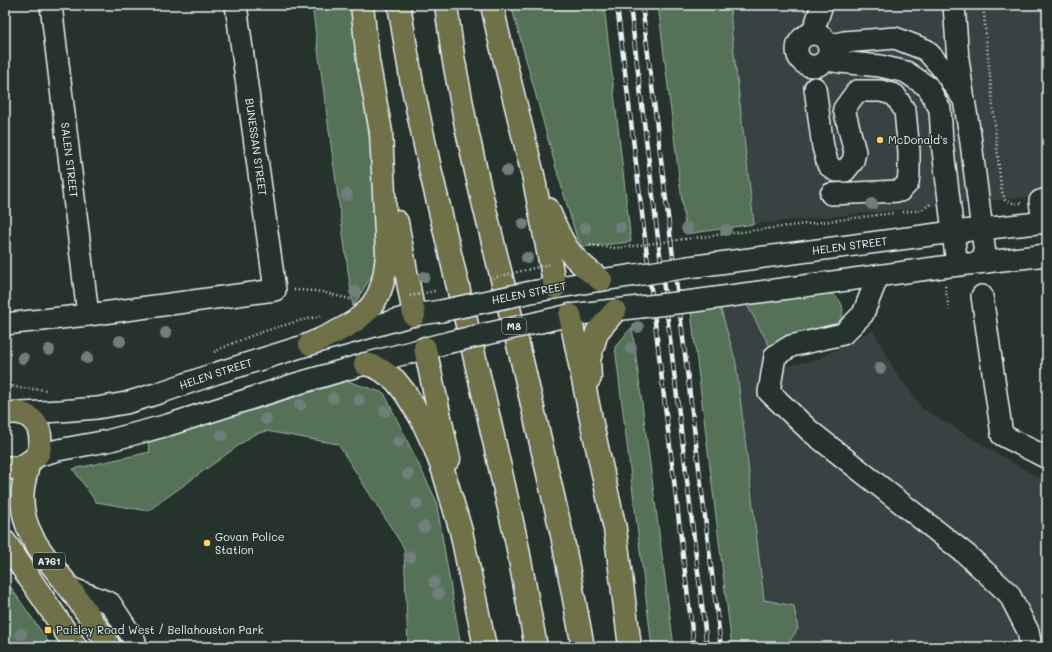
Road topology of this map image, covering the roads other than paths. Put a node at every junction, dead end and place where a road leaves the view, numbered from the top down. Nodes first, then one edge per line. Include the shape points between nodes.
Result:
1 (51, 5) edge
2 (236, 5) edge
3 (362, 5) edge
4 (399, 5) edge
5 (446, 5) edge
6 (492, 5) edge
7 (822, 5) edge
8 (954, 5) edge
9 (811, 34) junction
10 (828, 53) junction
11 (942, 68) junction
12 (922, 82) junction
13 (815, 88) dead end
14 (964, 100) junction
15 (381, 132) junction
16 (533, 175) junction
17 (831, 194) dead end
18 (1044, 200) edge
19 (1045, 222) edge
20 (981, 229) junction
21 (953, 232) junction
22 (1047, 255) edge
23 (986, 262) junction
24 (957, 265) junction
25 (878, 276) junction
26 (601, 280) junction
27 (555, 287) junction
28 (982, 296) dead end
29 (412, 306) junction
30 (615, 311) junction
31 (88, 315) junction
32 (570, 315) junction
33 (5, 324) edge
34 (310, 344) junction
35 (425, 348) junction
36 (365, 364) junction
37 (11, 413) edge
38 (592, 424) junction
39 (1047, 458) edge
40 (33, 459) junction
41 (5, 467) edge
42 (461, 531) junction
43 (7, 549) edge
44 (68, 587) junction
45 (76, 647) edge
46 (110, 647) edge
47 (135, 647) edge
48 (485, 647) edge
49 (536, 647) edge
50 (583, 647) edge
51 (630, 647) edge
52 (1031, 647) edge

1 - 31 street, SALEN STREET
2 - 31 street, BUNESSAN STREET via 275,290
3 - 15 main road via 368,60
4 - 49 main road via 412,84 515,536
5 - 50 main road, M8 via 466,126 562,535
6 - 16 main road
7 - 9 street
8 - 14 street
9 - 10 street via 822,36 827,41
9 - 10 street via 799,42 797,50 802,62 807,66 818,66
10 - 11 street via 844,42 894,38 926,50
10 - 12 street via 840,62 880,66 906,72
11 - 12 street via 936,79
11 - 14 street
12 - 21 street via 928,87 940,109
13 - 17 street via 823,147 828,165 836,171 845,171 853,161 855,152 844,109 857,91 881,91 895,95 905,111 910,173 908,183 900,191
14 - 20 street
15 - 29 main road
15 - 34 main road via 387,254 382,286 376,299 357,321
16 - 26 main road via 559,235 578,261
16 - 27 main road
18 - 19 street
19 - 20 street, HELEN STREET
20 - 21 street, HELEN STREET
20 - 23 street
21 - 24 street
21 - 26 street, HELEN STREET, bridge
22 - 23 street
23 - 24 street
24 - 25 street
25 - 30 street, bridge
25 - 52 street via 863,314 843,334 790,346 775,356 769,392 810,431 968,555 1009,594 1028,631
26 - 27 street, HELEN STREET
27 - 29 street, HELEN STREET, bridge via 441,310
27 - 32 street
28 - 39 street via 1002,435
29 - 34 street, HELEN STREET
29 - 35 street
30 - 32 street
30 - 38 main road via 596,332 589,360
31 - 33 street
32 - 35 street, bridge
32 - 38 main road
34 - 37 street, HELEN STREET via 126,403 60,411
35 - 36 street
35 - 42 main road via 446,444
36 - 40 street via 168,425 108,441 58,450
36 - 42 main road via 381,370 395,380 421,418 434,446
37 - 40 main road via 30,417 40,430 40,448
38 - 51 main road via 614,529
40 - 41 main road via 21,467
40 - 44 main road, A761 via 22,487 24,514 32,536
42 - 48 main road
43 - 45 main road, A761
44 - 46 main road, A761
44 - 47 street via 110,603 135,641

